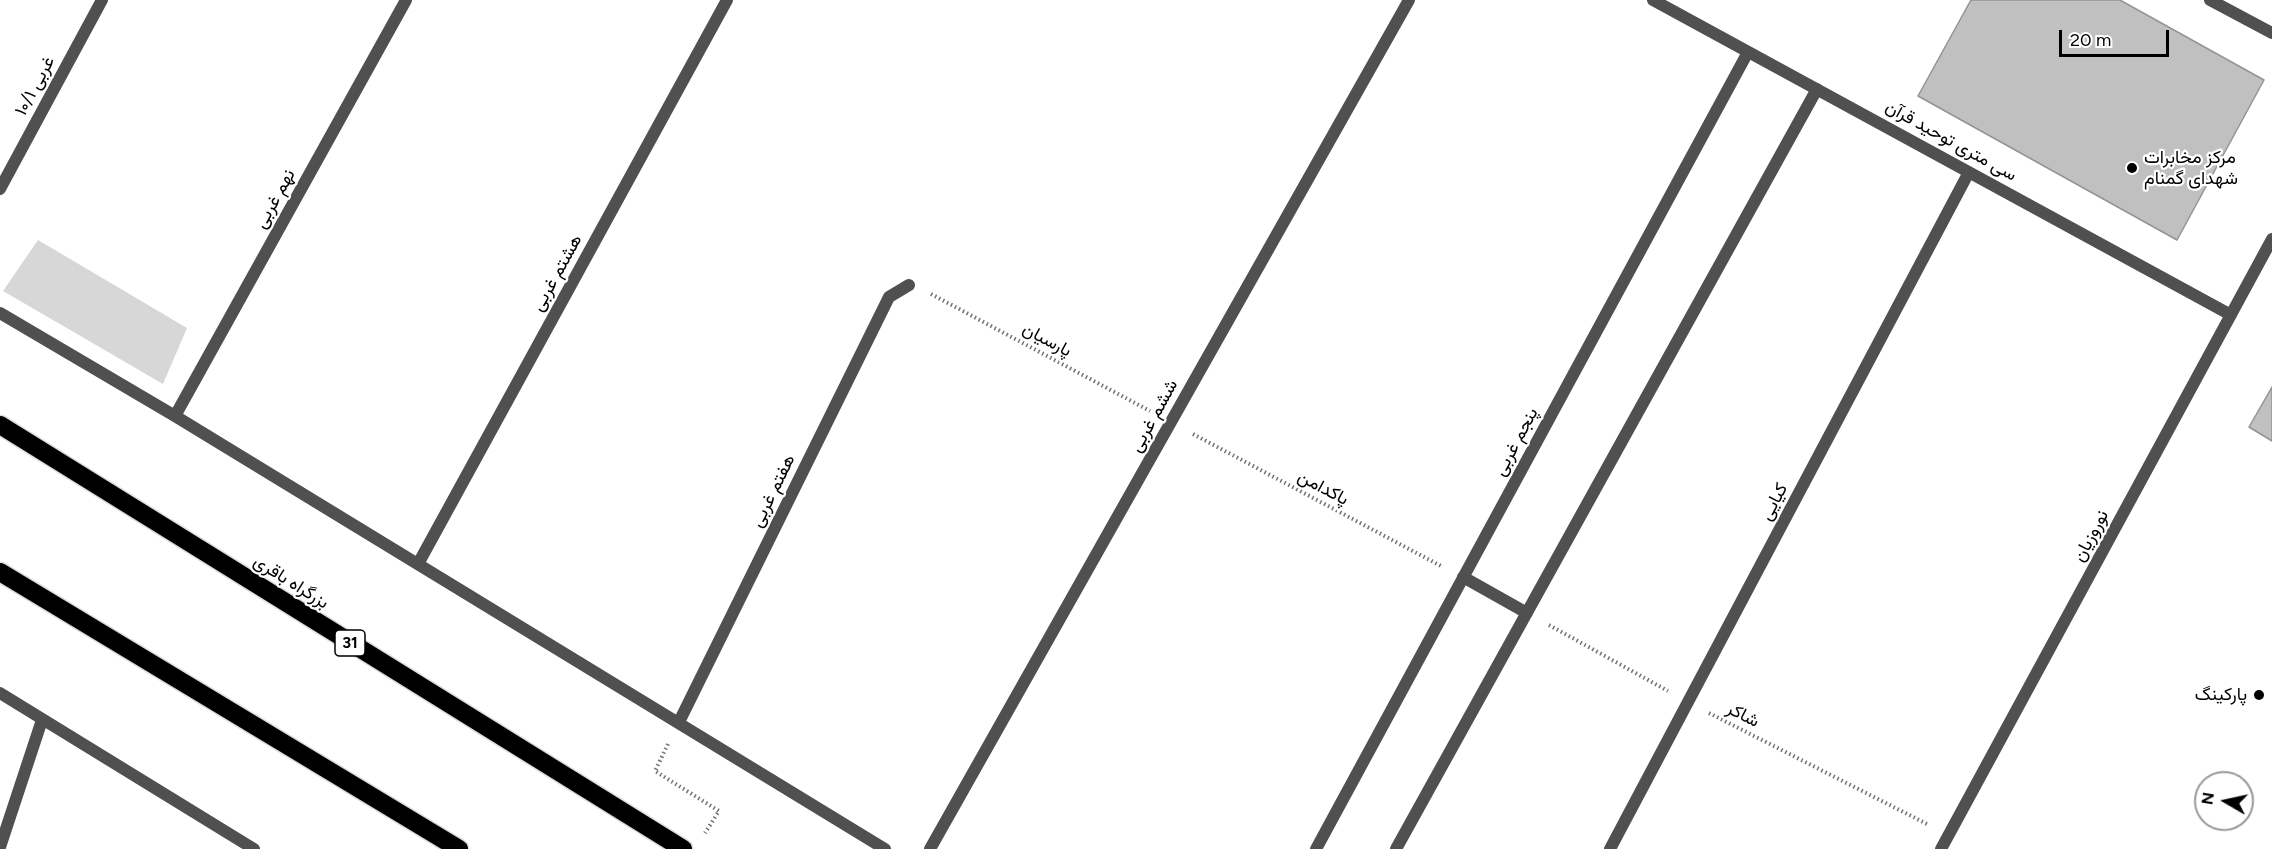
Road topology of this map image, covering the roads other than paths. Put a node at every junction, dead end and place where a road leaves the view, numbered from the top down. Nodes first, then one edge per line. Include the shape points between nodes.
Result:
1 (102, 0) edge
2 (406, 0) edge
3 (727, 0) edge
4 (1409, 0) edge
5 (1653, 0) edge
6 (2210, 0) edge
7 (2272, 33) edge
8 (1748, 52) junction
9 (1817, 89) junction
10 (1969, 172) junction
11 (0, 189) edge
12 (2272, 239) edge
13 (909, 285) road end
14 (0, 313) edge
15 (2231, 315) junction
16 (175, 416) junction
17 (0, 425) edge
18 (9, 439) edge
19 (418, 564) junction
20 (0, 572) edge
21 (1463, 577) junction
22 (1527, 613) junction
23 (0, 693) edge
24 (42, 720) junction
25 (679, 722) junction
26 (0, 847) edge
27 (254, 849) edge
28 (459, 849) edge
29 (683, 849) edge
30 (885, 849) edge
31 (930, 849) edge
32 (1316, 849) edge
33 (1396, 849) edge
34 (1610, 849) edge
35 (1941, 849) edge

1 - 11 street, ۱۰/۱ غربی
2 - 16 street, نهم غربی
3 - 19 street, هشتم غربی
4 - 31 street, ششم غربی
5 - 8 street, سی متری توحید قرآن
6 - 7 street
8 - 9 street, سی متری توحید قرآن
8 - 21 street, پنجم غربی
9 - 10 street, سی متری توحید قرآن
9 - 22 street
10 - 15 street, سی متری توحید قرآن
10 - 34 street, کیایی
12 - 15 street, نوروزیان
13 - 25 street, هفتم غربی via 889,297
14 - 16 street
15 - 35 street, نوروزیان
16 - 19 street
17 - 18 highway, بزرگراه باقری / 31
18 - 29 highway, بزرگراه باقری / 31
19 - 25 street
20 - 28 highway
21 - 22 street
21 - 32 street, پنجم غربی
22 - 33 street
23 - 24 street
24 - 26 street
24 - 27 street
25 - 30 street

